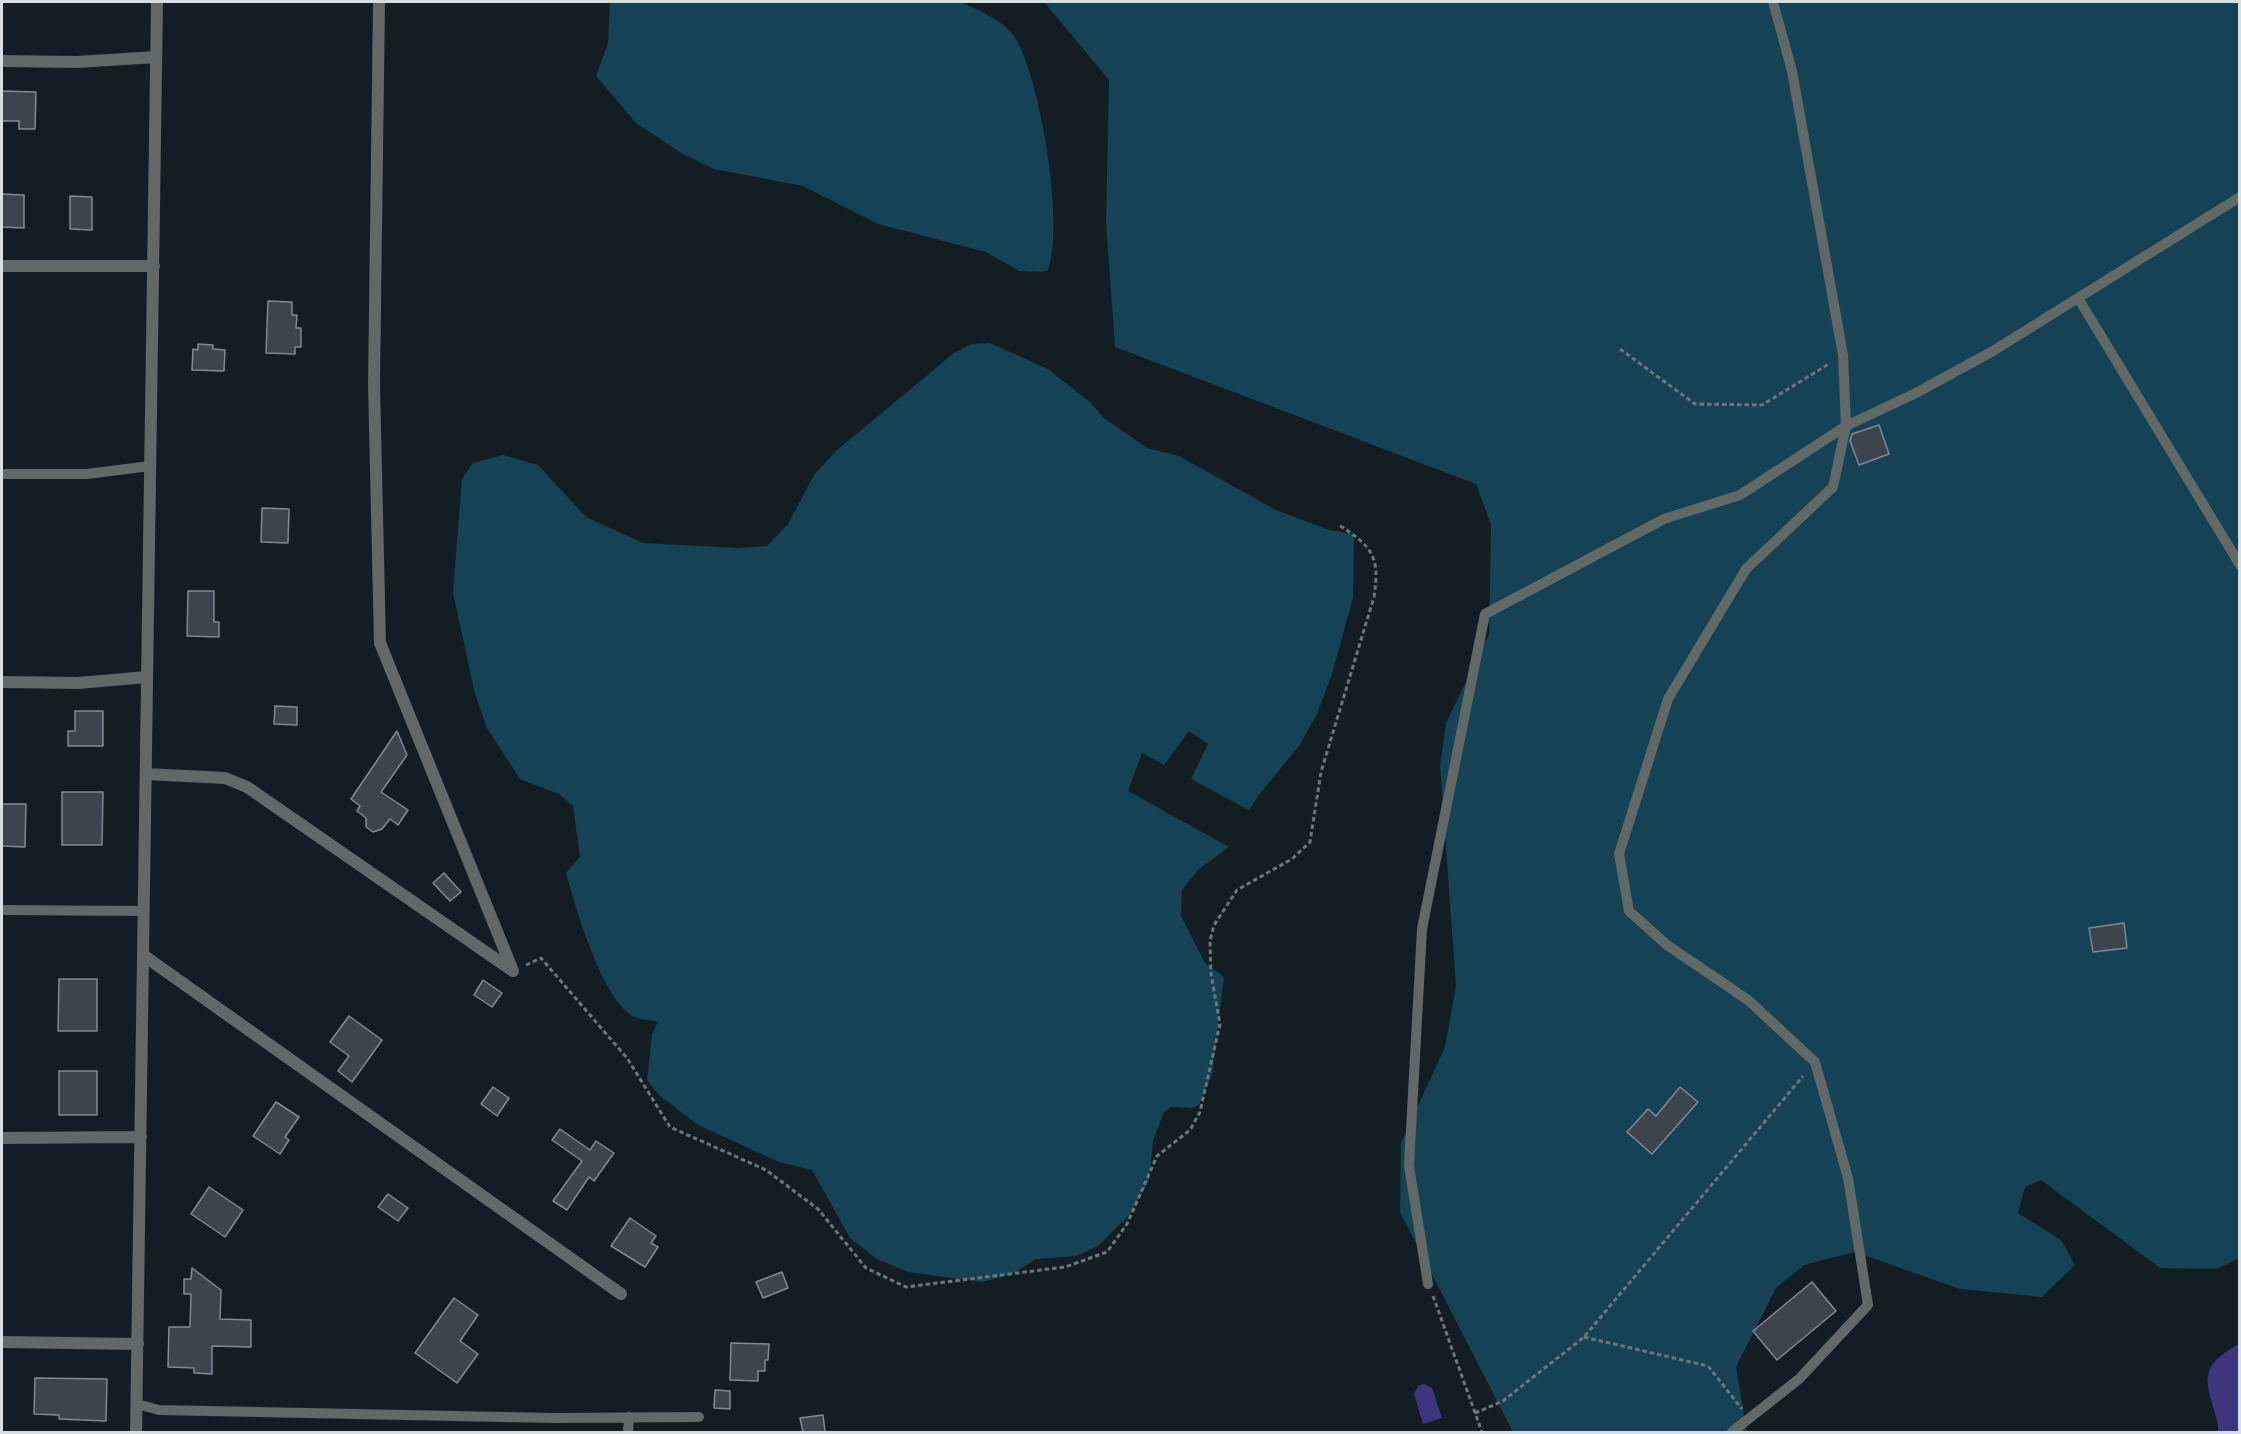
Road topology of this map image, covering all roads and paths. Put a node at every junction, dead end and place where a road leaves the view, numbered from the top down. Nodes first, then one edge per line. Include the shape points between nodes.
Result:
1 (157, 2) edge
2 (379, 2) edge
3 (1773, 2) edge
4 (156, 57) junction
5 (2, 61) edge
6 (2240, 197) edge
7 (2, 266) edge
8 (154, 266) junction
9 (2078, 298) junction
10 (1620, 349) dead end
11 (1843, 355) junction
12 (1846, 426) junction
13 (150, 466) junction
14 (2, 474) edge
15 (1340, 525) dead end
16 (2240, 565) edge
17 (147, 677) junction
18 (2, 682) edge
19 (146, 774) junction
20 (2, 910) edge
21 (144, 910) junction
22 (143, 956) junction
23 (513, 971) junction
24 (1815, 1062) junction
25 (141, 1137) junction
26 (2, 1138) edge
27 (1428, 1284) joint
28 (621, 1294) dead end
29 (1584, 1338) junction
30 (2, 1342) edge
31 (138, 1344) junction
32 (137, 1404) junction
33 (1474, 1413) junction
34 (699, 1417) dead end
35 (629, 1418) junction
36 (1750, 1418) junction
37 (136, 1432) edge
38 (628, 1432) edge
39 (1482, 1432) edge
40 (1732, 1432) edge

1 - 4 street
2 - 23 street via 374,384 380,643
3 - 11 lane via 1792,71
4 - 5 street
4 - 8 street
6 - 9 lane
7 - 8 street
8 - 13 street
9 - 12 lane via 1994,351
9 - 16 lane
10 - 11 path via 1695,404 1762,405
11 - 12 lane
12 - 24 lane via 1833,488 1746,569 1668,699 1618,854 1629,911 1667,945 1748,1000
12 - 27 lane via 1740,495 1664,519 1485,614 1422,929 1409,1166
13 - 14 lane via 87,474
13 - 17 street
15 - 23 path via 1363,540 1373,553 1378,573 1322,772 1310,842 1292,859 1237,890 1214,926 1210,941 1211,974 1220,1024 1200,1112 1190,1130 1157,1156 1127,1224 1107,1252 1065,1267 906,1287 866,1268 818,1209 766,1170 670,1127 627,1058 541,958
17 - 18 street via 78,683
17 - 19 street
19 - 21 street
19 - 23 street via 225,778 247,787
20 - 21 lane
21 - 22 street
22 - 25 street
22 - 28 street
24 - 29 path
24 - 36 lane via 1848,1178 1868,1305 1799,1379
25 - 26 street
25 - 31 street
27 - 33 path
29 - 33 path via 1503,1401
29 - 36 path via 1708,1366
30 - 31 street
31 - 32 street
32 - 35 lane via 159,1410
32 - 37 street
33 - 39 path
34 - 35 lane
35 - 38 lane
36 - 40 lane

